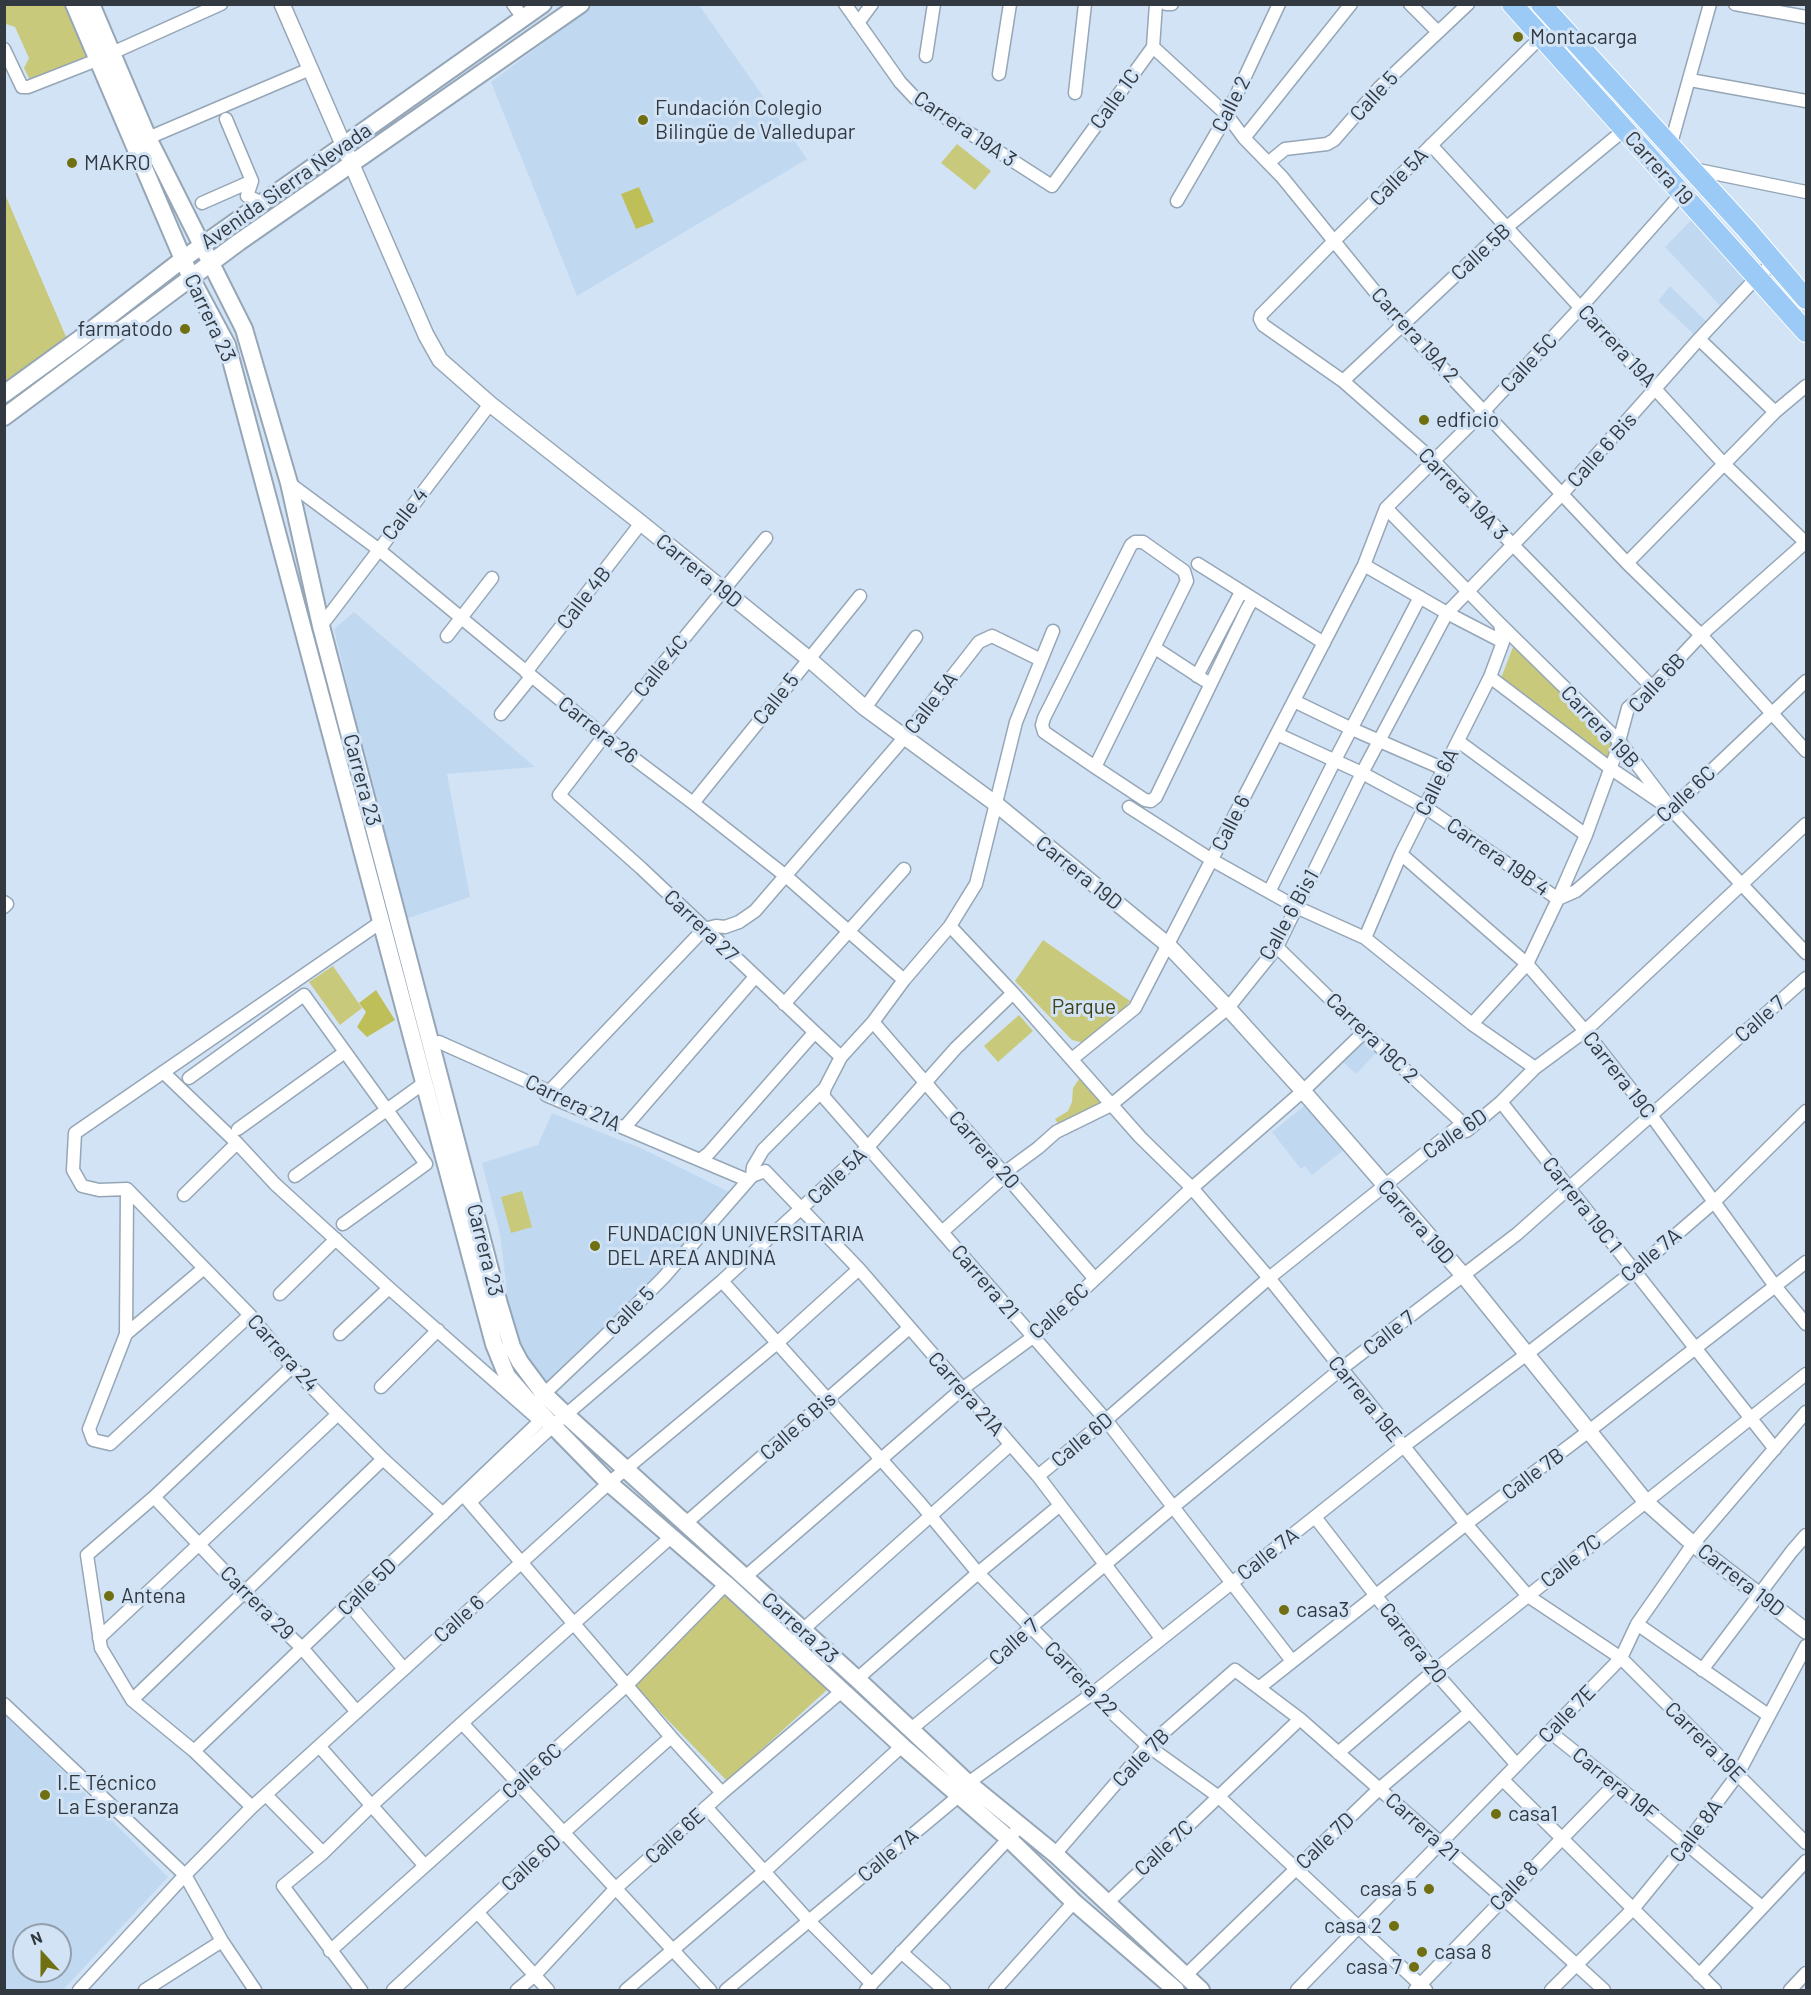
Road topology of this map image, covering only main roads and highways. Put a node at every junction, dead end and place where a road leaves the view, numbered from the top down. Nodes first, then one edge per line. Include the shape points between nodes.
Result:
1 (74, 4) edge
2 (91, 4) edge
3 (543, 4) edge
4 (581, 4) edge
5 (1512, 4) edge
6 (1540, 4) edge
7 (105, 56) junction
8 (202, 246) junction
9 (233, 247) junction
10 (183, 260) junction
11 (211, 264) junction
12 (191, 279) junction
13 (1806, 299) edge
14 (244, 329) junction
15 (1806, 332) edge
16 (4, 394) edge
17 (4, 417) edge
18 (453, 1125) junction
19 (436, 1129) junction
20 (553, 1421) junction
21 (796, 1635) junction
22 (964, 1789) junction
23 (1178, 1987) edge
24 (1201, 1990) edge

1 - 7 main road
2 - 7 main road
3 - 8 main road, Avenida Sierra Nevada
4 - 9 main road, Avenida Sierra Nevada
5 - 15 highway, Carrera 19
6 - 13 highway, Carrera 19
7 - 8 main road, Carrera 23
7 - 10 main road, Carrera 23
8 - 10 main road, Avenida Sierra Nevada
8 - 11 main road, Carrera 23
9 - 11 main road, Avenida Sierra Nevada
9 - 14 main road via 225,263 226,279
10 - 12 main road, Carrera 23
10 - 16 main road, Avenida Sierra Nevada
11 - 12 main road, Avenida Sierra Nevada
11 - 14 main road, Carrera 23
12 - 17 main road, Avenida Sierra Nevada
12 - 19 main road, Carrera 23 via 227,345
14 - 18 main road, Carrera 23 via 289,483 321,626
18 - 19 main road
18 - 20 main road, Carrera 23 via 512,1347 544,1394
19 - 20 main road, Carrera 23 via 494,1344 507,1376
20 - 21 main road, Carrera 23 via 609,1483 726,1584
20 - 21 main road, Carrera 23 via 626,1469 744,1578
21 - 22 main road, Carrera 23 via 857,1679 911,1729
21 - 22 main road, Carrera 23 via 842,1691 902,1746
22 - 23 main road, Carrera 23 via 1074,1902
22 - 23 main road, Carrera 23 via 1022,1826 1055,1854 1107,1903
23 - 24 main road, Carrera 23

